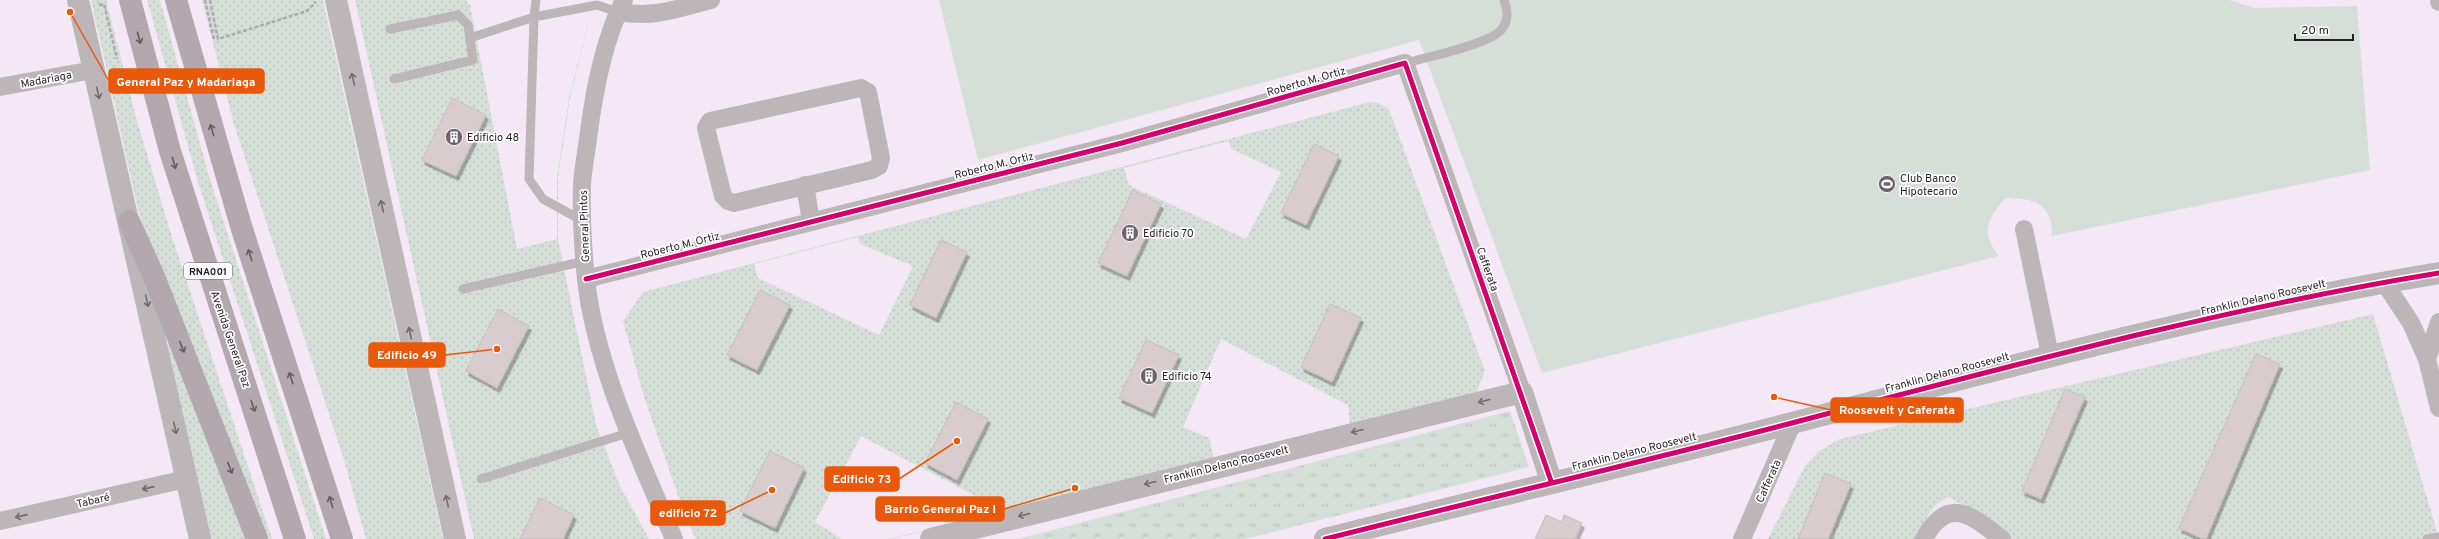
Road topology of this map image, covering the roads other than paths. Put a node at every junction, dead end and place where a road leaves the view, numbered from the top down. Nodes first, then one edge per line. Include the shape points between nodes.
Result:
1 (78, 0) edge
2 (130, 0) edge
3 (176, 0) edge
4 (336, 0) edge
5 (536, 0) edge
6 (711, 0) edge
7 (1504, 0) edge
8 (621, 6) edge
9 (534, 17) junction
10 (390, 29) dead end
11 (470, 38) junction
12 (1405, 64) junction
13 (93, 70) junction
14 (394, 78) dead end
15 (0, 88) edge
16 (805, 185) junction
17 (129, 221) junction
18 (584, 221) junction
19 (811, 221) junction
20 (2024, 229) dead end
21 (585, 270) junction
22 (2439, 273) edge
23 (2384, 282) junction
24 (463, 289) dead end
25 (2439, 322) edge
26 (2050, 355) junction
27 (2427, 359) junction
28 (1522, 392) junction
29 (2439, 408) edge
30 (1793, 422) junction
31 (630, 432) junction
32 (186, 479) junction
33 (481, 479) dead end
34 (1551, 481) junction
35 (0, 521) edge
36 (2439, 536) edge
37 (200, 539) edge
38 (257, 539) edge
39 (296, 539) edge
40 (342, 539) edge
41 (456, 539) edge
42 (674, 539) edge
43 (931, 539) edge
44 (1325, 539) edge
45 (1742, 539) edge
46 (1924, 539) edge
47 (2002, 539) edge
48 (2427, 539) edge

1 - 13 street
2 -> 39 highway, Avenida General Paz / RNA001 via 170,151
40 -> 3 highway via 239,219
41 -> 4 street
5 - 9 lane
6 - 8 street via 641,16
7 - 12 lane via 1508,15 1503,28 1490,39
8 - 9 lane via 597,5
8 - 18 street, General Pintos via 601,63 591,116 582,185
9 - 11 lane
9 - 18 lane via 529,179 543,199
10 - 11 lane via 458,15 468,25
11 - 14 lane via 473,60
12 - 19 street, Roberto M. Ortiz via 1122,143
12 - 28 street, Cafferata
13 - 15 street, Madariaga
13 -> 17 street
16 - 16 street via 734,203 728,201 723,196 706,128 710,121 861,88 868,92 881,158 879,166 872,170
16 - 19 street
17 -> 32 street
17 -> 38 highway via 158,286
18 - 21 street, General Pintos
19 - 21 street, Roberto M. Ortiz
20 - 26 street
21 - 24 lane
21 - 31 street, General Pintos via 601,351
22 - 23 street, Franklin Delano Roosevelt
23 - 26 street, Franklin Delano Roosevelt
23 - 27 street via 2411,323
25 - 27 street
26 - 30 street, Franklin Delano Roosevelt
27 - 29 street
28 - 34 street, Cafferata
28 -> 43 street, Franklin Delano Roosevelt
30 - 34 street, Franklin Delano Roosevelt
30 - 45 street, Cafferata
31 - 33 lane
31 - 42 street, General Pintos
32 -> 35 street, Tabaré
32 - 37 street
34 - 44 street, Franklin Delano Roosevelt
36 - 48 lane
46 - 47 street via 1935,522 1944,514 1961,512 1972,516

